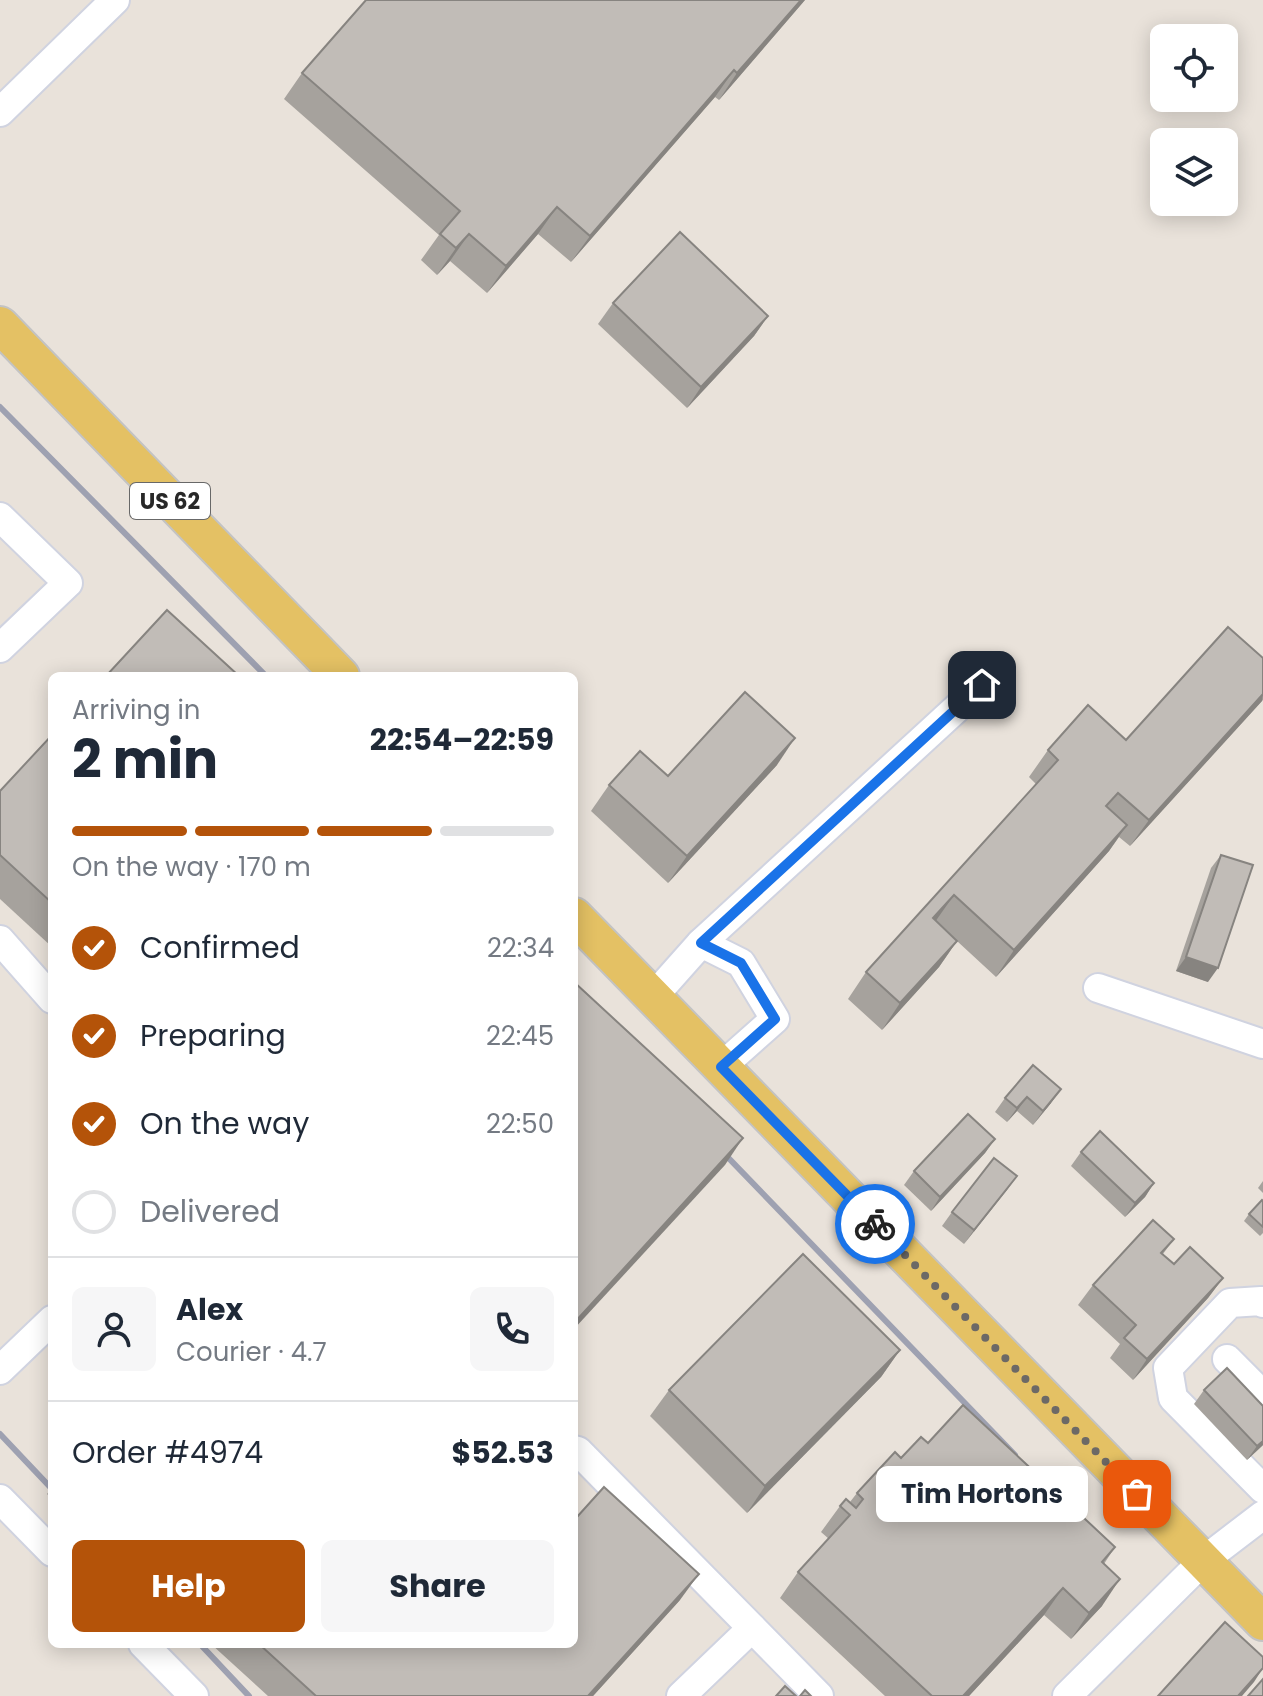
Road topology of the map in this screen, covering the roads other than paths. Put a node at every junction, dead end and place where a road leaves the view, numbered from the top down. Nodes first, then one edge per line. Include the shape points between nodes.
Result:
1 (115, 0) edge
2 (0, 112) edge
3 (0, 325) edge
4 (0, 517) edge
5 (0, 648) edge
6 (337, 672) edge
7 (982, 685) dead end
8 (578, 920) edge
9 (0, 940) edge
10 (701, 943) junction
11 (1098, 988) dead end
12 (48, 994) edge
13 (653, 997) junction
14 (1263, 1044) edge
15 (721, 1067) junction
16 (1263, 1303) edge
17 (48, 1324) edge
18 (1227, 1359) dead end
19 (0, 1370) edge
20 (1263, 1395) edge
21 (578, 1451) edge
22 (1263, 1489) edge
23 (0, 1499) edge
24 (1263, 1515) edge
25 (48, 1548) edge
26 (1203, 1561) junction
27 (1263, 1622) edge
28 (752, 1628) junction
29 (147, 1648) edge
30 (194, 1696) edge
31 (681, 1696) edge
32 (819, 1696) edge
33 (1067, 1696) edge

1 - 2 street
3 - 6 main road, US 62
4 - 5 street via 68,583
7 - 10 street
8 - 13 main road
9 - 12 street
10 - 13 street
10 - 15 street via 741,963 775,1019
11 - 14 street
13 - 15 main road
15 - 26 main road
16 - 22 street via 1230,1303 1168,1368 1173,1398
17 - 19 street
18 - 20 street
21 - 28 street
23 - 25 street
24 - 26 street
26 - 27 main road
26 - 33 street
28 - 31 street
28 - 32 street
29 - 30 street

